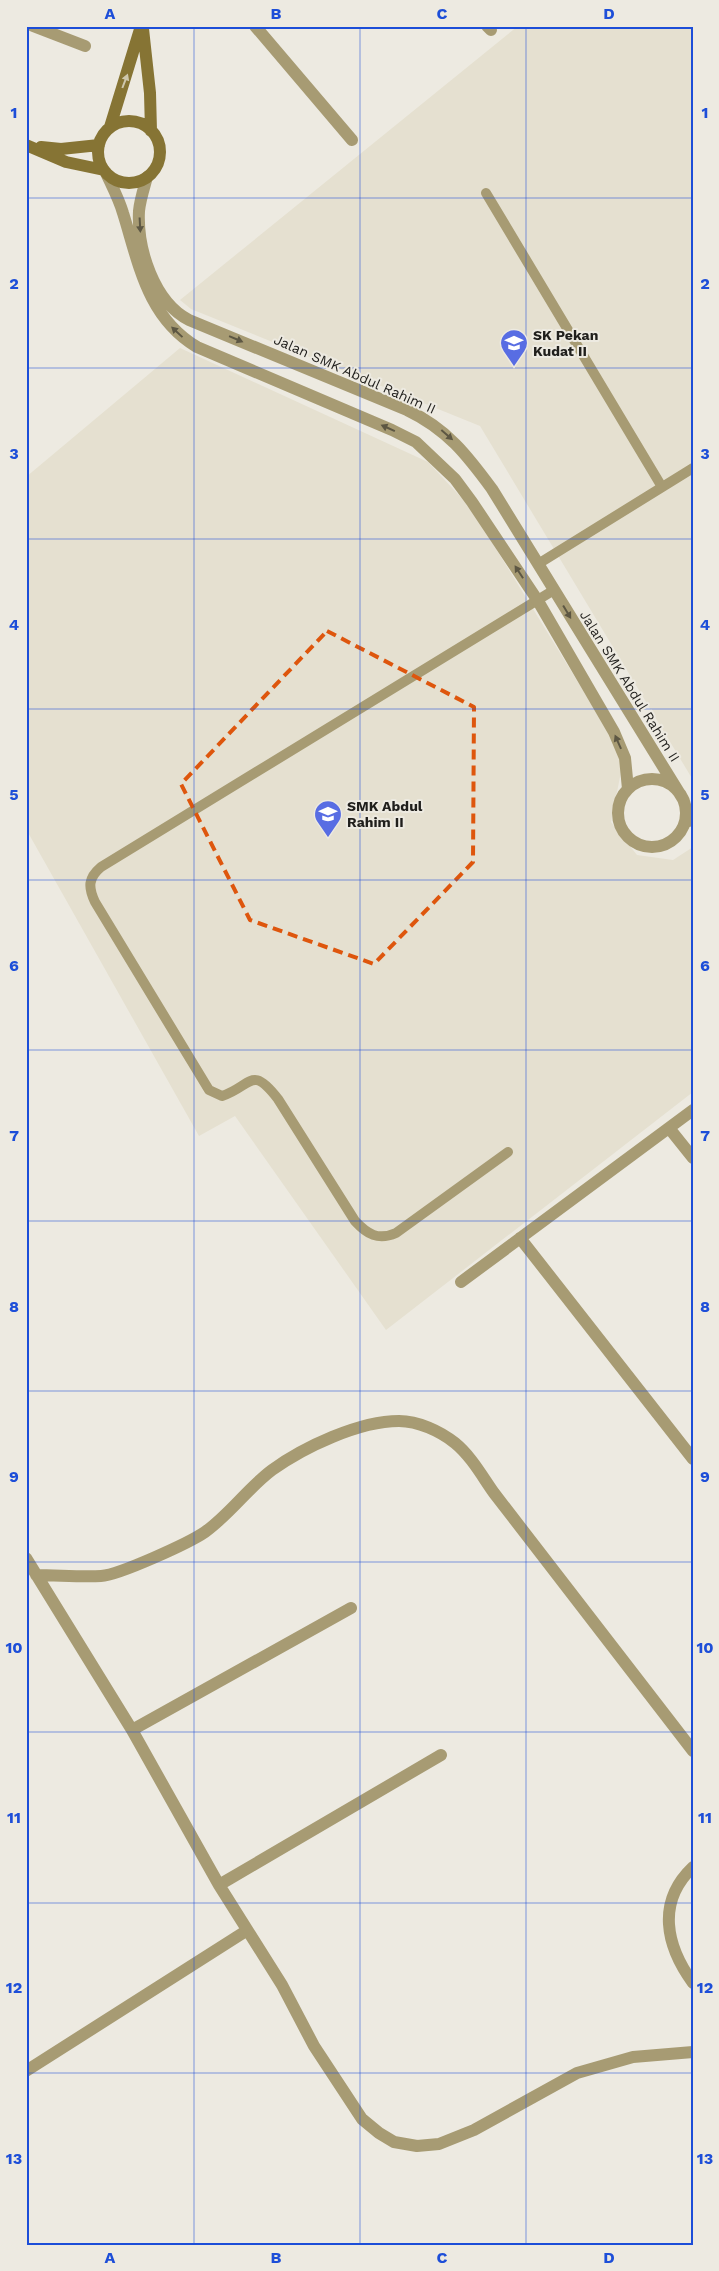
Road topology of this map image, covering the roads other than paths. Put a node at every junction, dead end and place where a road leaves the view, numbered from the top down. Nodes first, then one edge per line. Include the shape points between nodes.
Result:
1 (33, 26) edge
2 (142, 26) edge
3 (255, 26) edge
4 (85, 46) dead end
5 (110, 127) junction
6 (151, 131) junction
7 (352, 140) dead end
8 (28, 145) edge
9 (99, 145) junction
10 (105, 172) junction
11 (147, 177) junction
12 (486, 193) dead end
13 (693, 468) edge
14 (662, 487) junction
15 (538, 564) junction
16 (554, 590) junction
17 (538, 601) junction
18 (628, 789) junction
19 (683, 799) junction
20 (689, 822) edge
21 (693, 1110) edge
22 (669, 1128) junction
23 (508, 1152) dead end
24 (693, 1158) edge
25 (520, 1238) junction
26 (461, 1282) dead end
27 (693, 1459) edge
28 (26, 1558) edge
29 (36, 1575) junction
30 (351, 1608) dead end
31 (132, 1730) junction
32 (693, 1751) edge
33 (441, 1756) dead end
34 (693, 1867) edge
35 (219, 1885) junction
36 (246, 1931) junction
37 (693, 1983) edge
38 (693, 2052) edge
39 (26, 2071) edge

1 - 4 street
5 -> 2 street
2 - 6 street
3 - 7 street
5 - 6 street via 132,121
5 - 9 street
6 - 11 street via 157,140 159,160
8 - 9 street via 61,150
8 - 10 street via 66,162
9 - 10 street via 98,154
10 - 11 street via 125,183
17 -> 10 street via 455,479 416,442 197,347 181,337 162,316 149,294 122,210
11 -> 15 street, Jalan SMK Abdul Rahim II via 139,210 141,240 162,296 172,308 189,320 428,420 468,457 492,489
12 - 14 lane
13 - 14 lane
14 - 15 lane
15 - 16 street, Jalan SMK Abdul Rahim II
16 - 17 lane
16 -> 19 street, Jalan SMK Abdul Rahim II
18 -> 17 street via 625,758 614,732
17 - 23 lane via 101,867 90,879 89,886 95,902 203,1082 213,1093 222,1096 248,1081 265,1083 366,1232 384,1237 396,1233
18 - 19 street via 643,780 655,779 676,789
18 - 20 street via 619,803 618,814 620,826 636,843 648,847 670,842
19 - 20 street
21 - 22 street
22 - 24 street
22 - 25 street
25 - 26 street
25 - 27 street
28 - 29 street
29 - 31 street
29 - 32 street via 102,1576 124,1570 205,1532 272,1470 310,1448 377,1424 399,1421 420,1425 463,1449
30 - 31 street
31 - 35 street
33 - 35 street
34 - 37 street via 676,1888 669,1921 670,1942
35 - 36 street
36 - 38 street via 282,1985 314,2046 362,2118 379,2134 394,2142 417,2146 439,2144 474,2130 577,2073 633,2057
36 - 39 street

